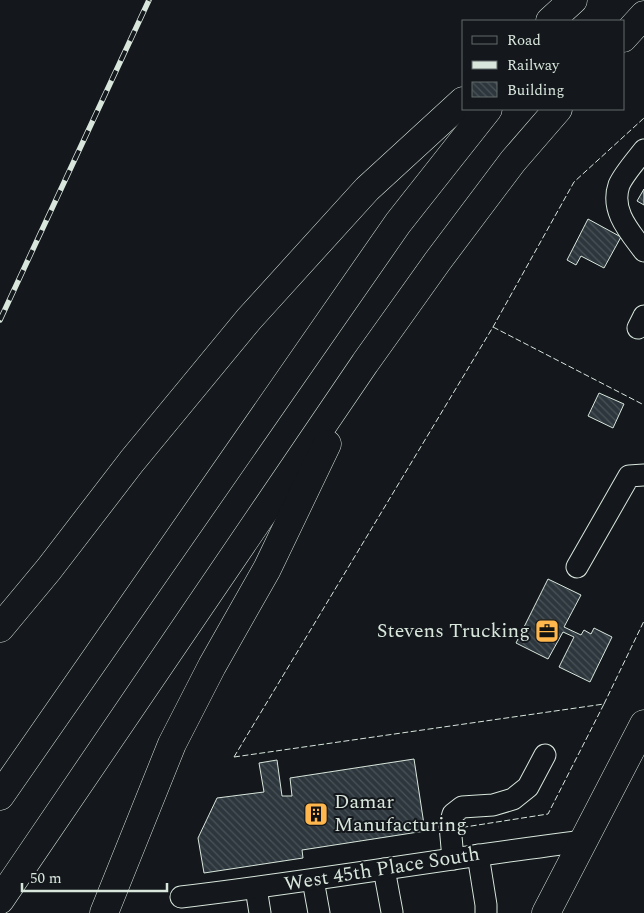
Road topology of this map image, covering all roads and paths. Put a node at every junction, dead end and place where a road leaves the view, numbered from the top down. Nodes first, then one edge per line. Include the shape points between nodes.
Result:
1 (573, 0) edge
2 (583, 0) edge
3 (644, 16) edge
4 (551, 20) edge
5 (565, 20) edge
6 (624, 37) edge
7 (462, 102) edge
8 (487, 110) edge
9 (557, 110) edge
10 (644, 150) edge
11 (644, 251) edge
12 (366, 364) junction
13 (644, 475) edge
14 (577, 568) dead end
15 (0, 628) edge
16 (644, 724) edge
17 (545, 755) dead end
18 (7, 785) edge
19 (584, 841) junction
20 (478, 855) junction
21 (453, 859) junction
22 (384, 869) junction
23 (313, 880) junction
24 (256, 888) junction
25 (181, 897) dead end
26 (0, 900) edge
27 (392, 912) edge
28 (104, 913) edge
29 (260, 913) edge
30 (319, 913) edge
31 (486, 913) edge
32 (546, 913) edge

1 - 4 main road
2 - 5 main road
3 - 6 main road
7 - 15 main road via 367,189 249,319
8 - 18 main road via 398,223
9 - 12 main road via 449,246
10 - 11 street via 620,184 616,199 627,229
12 - 26 main road
12 - 28 main road via 267,569 172,744
13 - 14 street via 629,476
16 - 19 main road
17 - 21 street via 528,787 513,799 493,805 462,807 453,814 450,825
19 - 20 street, West 45th Place South
19 - 32 main road
20 - 21 street, West 45th Place South
20 - 31 street
21 - 22 street, West 45th Place South
22 - 23 street, West 45th Place South
22 - 27 street
23 - 24 street, West 45th Place South
23 - 30 street
24 - 25 street, West 45th Place South
24 - 29 street

